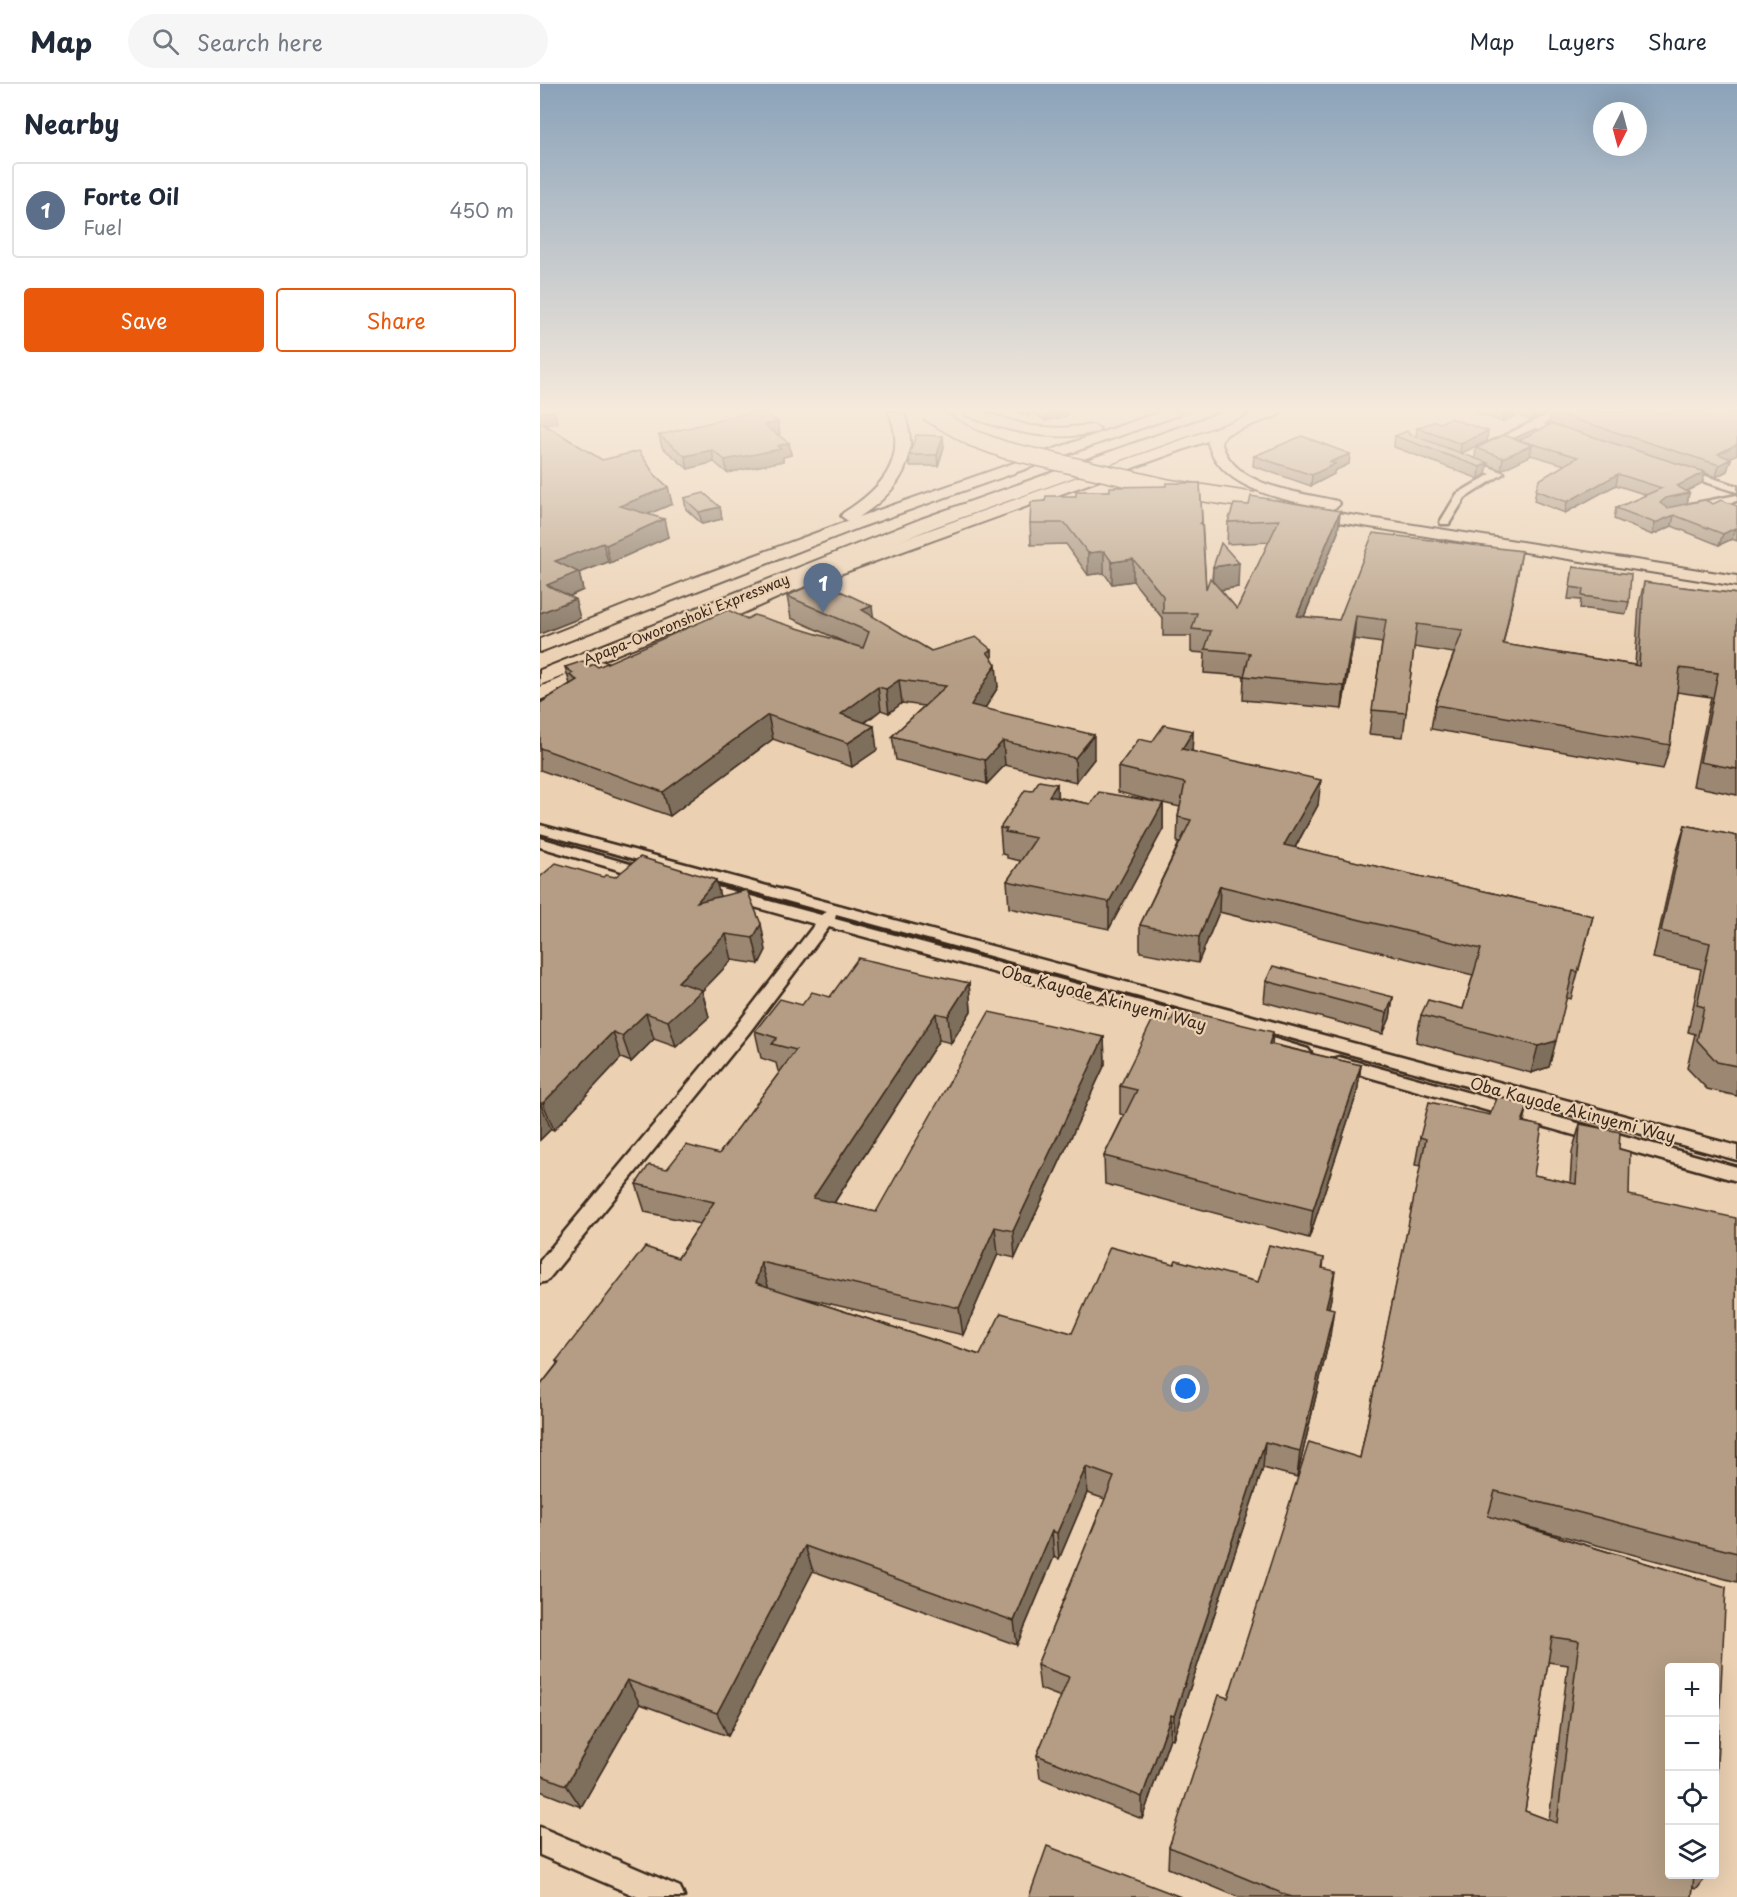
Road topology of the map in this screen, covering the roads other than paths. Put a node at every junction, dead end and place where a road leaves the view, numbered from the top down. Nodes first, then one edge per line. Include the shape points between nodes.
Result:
1 (876, 497) edge
2 (929, 497) edge
3 (963, 497) edge
4 (1003, 497) edge
5 (1037, 497) edge
6 (1083, 497) edge
7 (1201, 497) edge
8 (1232, 497) edge
9 (1243, 497) edge
10 (1297, 497) edge
11 (1461, 497) edge
12 (1737, 498) edge
13 (1262, 501) junction
14 (1685, 509) edge
15 (1289, 510) edge
16 (983, 516) junction
17 (1445, 522) junction
18 (805, 542) junction
19 (1561, 546) junction
20 (1737, 568) edge
21 (1737, 581) edge
22 (540, 646) edge
23 (540, 661) edge
24 (540, 678) edge
25 (540, 694) edge
26 (540, 829) edge
27 (540, 842) edge
28 (830, 916) junction
29 (1737, 1153) edge
30 (1737, 1174) edge
31 (540, 1275) edge
32 (540, 1841) edge
33 (670, 1897) edge

1 - 18 main road via 866,507
2 - 18 main road, Apapa-Oworonshoki Expressway
3 - 23 highway, Apapa-Oworonshoki Expressway via 710,591
4 - 24 highway, Apapa-Oworonshoki Expressway via 897,535
5 - 16 main road, Apapa-Oworonshoki Expressway
6 - 16 main road
7 - 13 main road
8 - 13 main road, bridge
9 - 13 main road
10 - 17 main road
11 - 17 street
12 - 14 street
13 - 19 main road
15 - 19 main road
16 - 25 main road, Apapa-Oworonshoki Expressway via 787,587
17 - 19 main road
18 - 22 main road, Apapa-Oworonshoki Expressway
19 - 20 main road
19 - 21 main road
26 - 28 street, Oba Kayode Akinyemi Way
27 - 28 street, Oba Kayode Akinyemi Way
28 - 29 street, Oba Kayode Akinyemi Way
28 - 30 street, Oba Kayode Akinyemi Way
28 - 31 street via 735,1039
32 - 33 street

